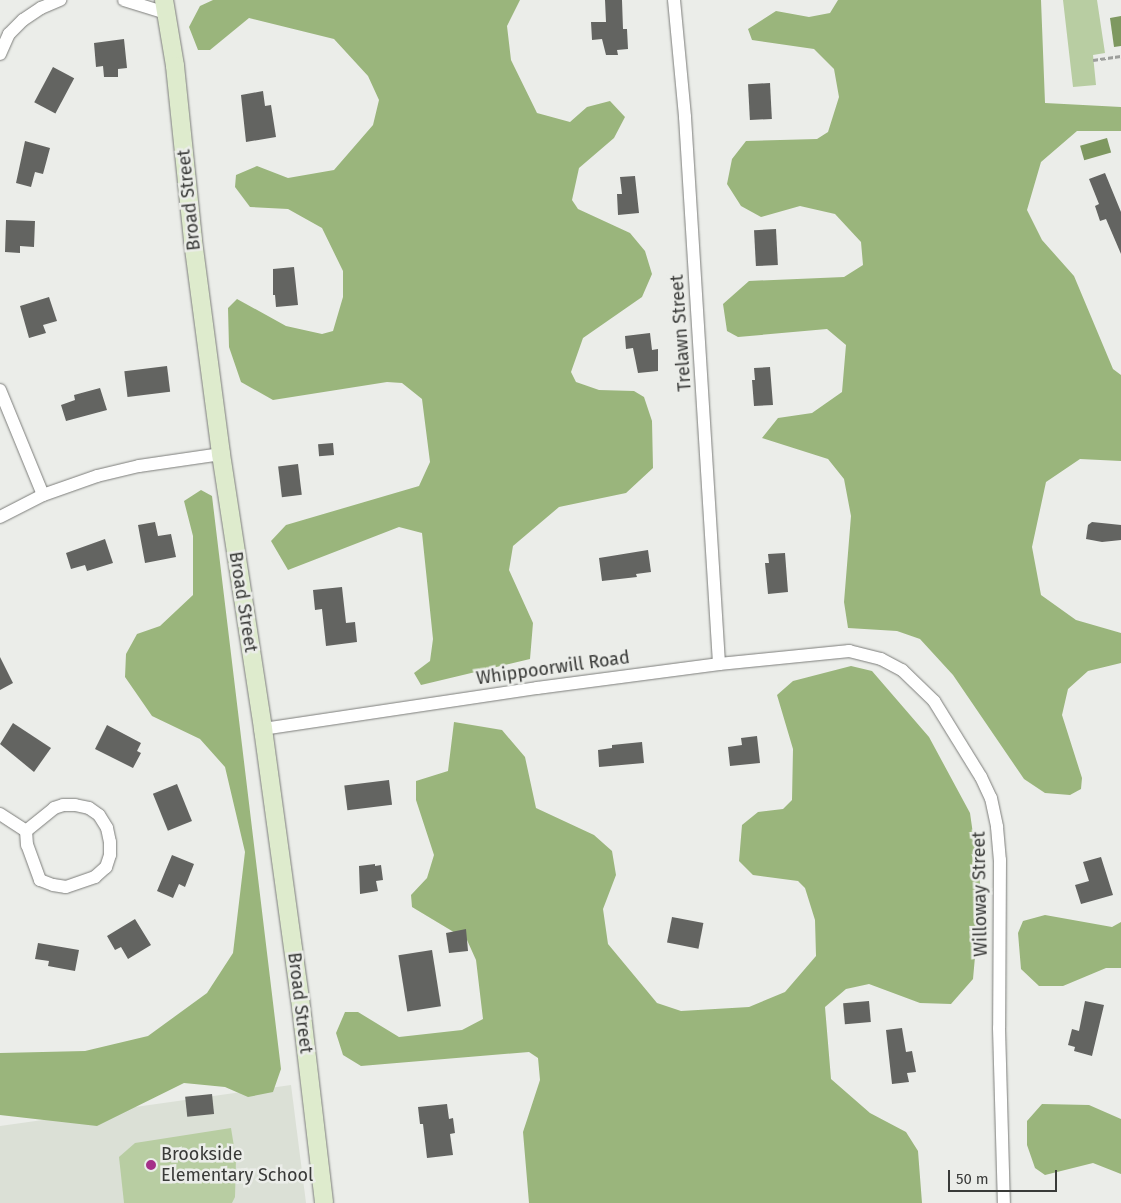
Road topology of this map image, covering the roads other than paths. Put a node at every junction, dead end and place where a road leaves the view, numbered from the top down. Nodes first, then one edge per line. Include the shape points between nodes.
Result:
1 (60, 0) edge
2 (124, 0) edge
3 (674, 0) edge
4 (165, 6) edge
5 (0, 54) edge
6 (0, 390) edge
7 (220, 454) junction
8 (43, 495) junction
9 (0, 517) edge
10 (849, 651) joint
11 (720, 664) junction
12 (263, 729) junction
13 (0, 814) edge
14 (26, 831) junction
15 (324, 1203) edge
16 (1004, 1203) edge

1 - 5 street via 23,20 9,34
2 - 4 street
3 - 11 street, Trelawn Street via 685,117
4 - 7 street, Broad Street via 175,66
6 - 8 street
7 - 8 street via 139,466 96,476
7 - 12 street, Broad Street
8 - 9 street
10 - 11 street, Whippoorwill Road
10 - 16 street, Willoway Street via 881,659 902,670 934,701 991,798 1000,860 999,1028
11 - 12 street, Whippoorwill Road
12 - 15 street, Broad Street
13 - 14 street
14 - 14 street via 27,845 40,880 66,887 95,877 106,867 110,855 107,828 99,815 89,808 63,804

